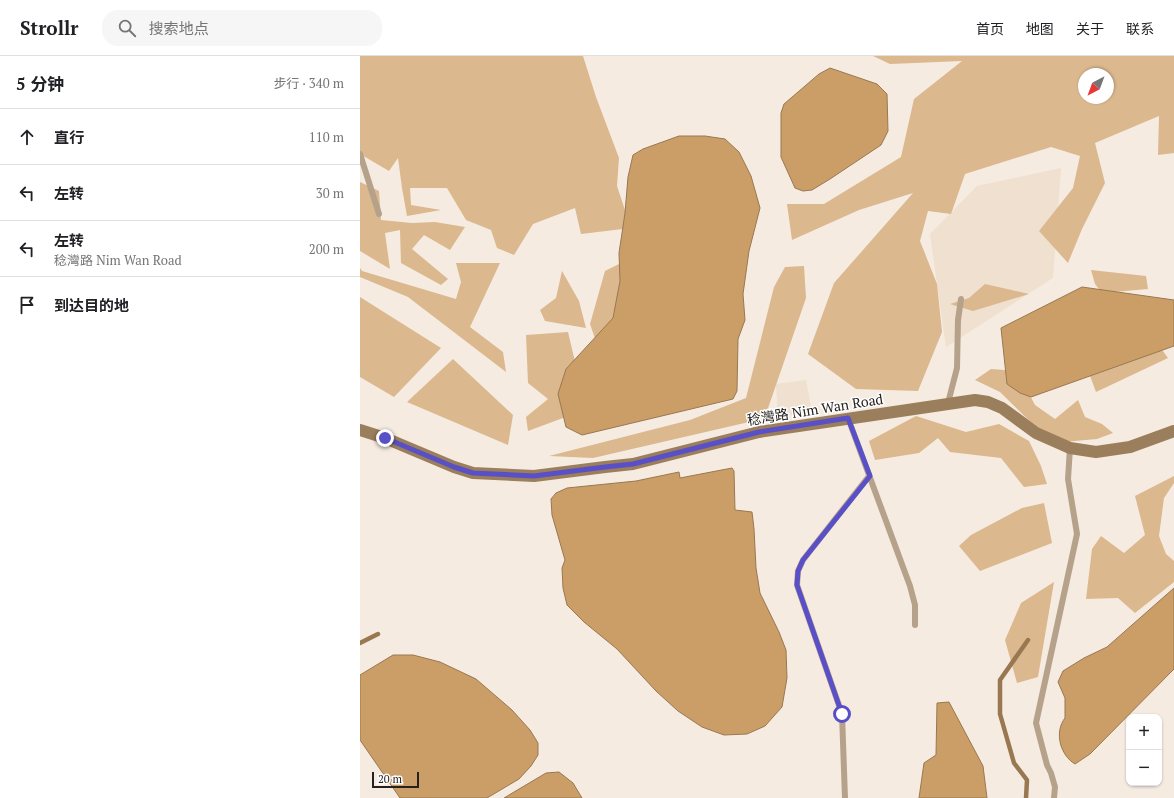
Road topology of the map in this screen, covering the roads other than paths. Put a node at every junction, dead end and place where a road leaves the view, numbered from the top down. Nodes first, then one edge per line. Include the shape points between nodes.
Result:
1 (360, 154) edge
2 (362, 166) edge
3 (379, 214) dead end
4 (961, 299) dead end
5 (948, 403) junction
6 (848, 418) junction
7 (360, 430) edge
8 (1174, 431) edge
9 (1070, 448) junction
10 (870, 476) junction
11 (915, 625) dead end
12 (845, 798) edge
13 (1054, 798) edge

1 - 2 lane
2 - 3 lane
4 - 5 lane via 957,368
5 - 6 street, 稔灣路 Nim Wan Road
5 - 9 street, 稔灣路 Nim Wan Road via 975,400 988,402 1002,408 1036,433
6 - 7 street, 稔灣路 Nim Wan Road via 759,432 633,464 534,476 473,473
6 - 10 lane
8 - 9 street, 稔灣路 Nim Wan Road via 1130,447 1096,452
9 - 13 lane via 1068,479 1077,534 1036,723 1055,787
10 - 11 lane via 910,586 915,605
10 - 12 lane via 803,560 798,571 797,585 842,714

